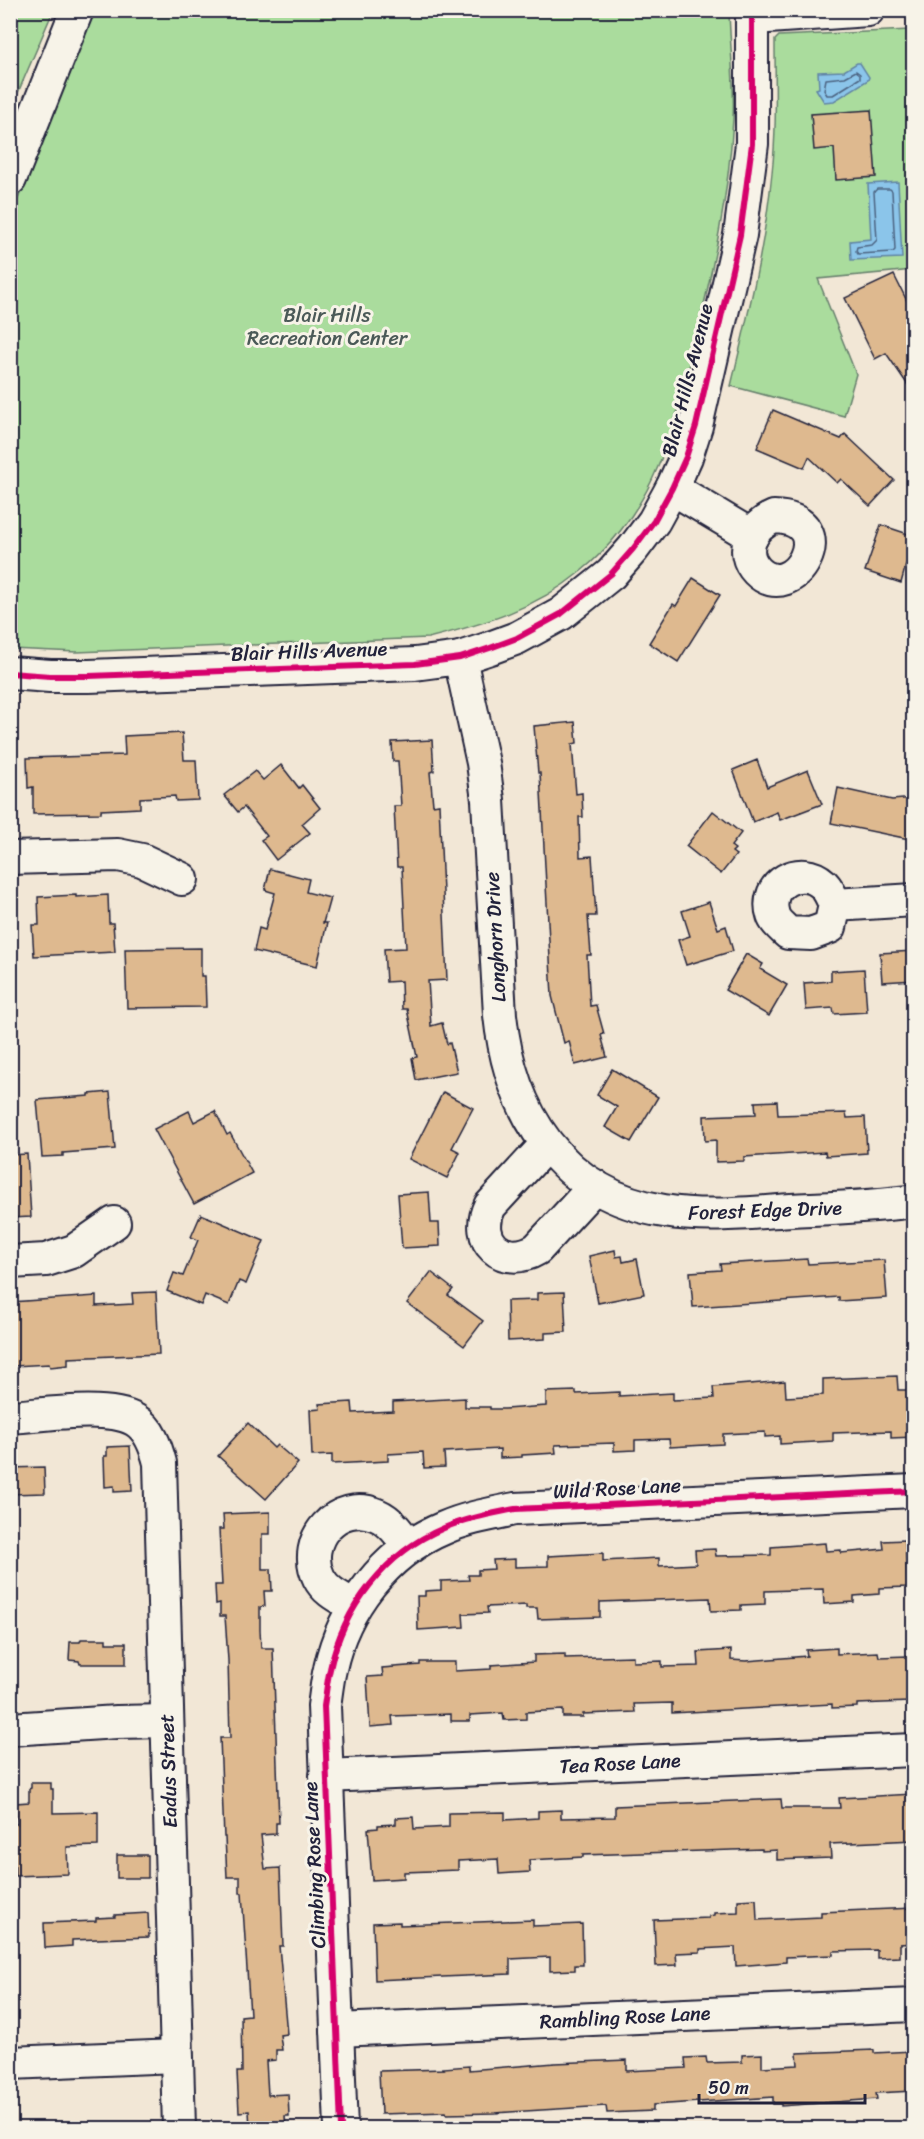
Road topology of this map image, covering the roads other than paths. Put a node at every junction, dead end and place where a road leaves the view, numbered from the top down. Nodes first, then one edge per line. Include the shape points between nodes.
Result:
1 (77, 10) edge
2 (868, 10) edge
3 (752, 14) edge
4 (10, 179) edge
5 (672, 489) junction
6 (752, 536) dead end
7 (460, 658) junction
8 (11, 675) edge
9 (10, 858) edge
10 (182, 879) dead end
11 (914, 900) edge
12 (835, 905) dead end
13 (546, 1145) junction
14 (595, 1186) junction
15 (914, 1201) edge
16 (114, 1223) dead end
17 (10, 1262) edge
18 (10, 1417) edge
19 (914, 1491) edge
20 (410, 1546) junction
21 (354, 1606) junction
22 (167, 1721) junction
23 (10, 1729) edge
24 (914, 1749) edge
25 (326, 1776) junction
26 (914, 2004) edge
27 (338, 2030) junction
28 (176, 2056) junction
29 (10, 2063) edge
30 (179, 2128) edge
31 (341, 2128) edge

1 - 4 street
2 - 3 street
3 - 5 street, Blair Hills Avenue via 752,144 740,234 696,426
5 - 6 street
5 - 7 street, Blair Hills Avenue via 633,549 586,595 526,633
7 - 8 street, Blair Hills Avenue via 415,664 89,676
7 - 13 street, Longhorn Drive via 488,800 503,1047 526,1111
9 - 10 street via 118,855 142,860
11 - 12 street
13 - 14 street, Longhorn Drive
13 - 14 street via 490,1206 484,1229 492,1246 514,1257 537,1249
14 - 15 street, Forest Edge Drive via 632,1203 687,1214 725,1215
16 - 17 street via 74,1251 46,1260
18 - 22 street, Eadus Street via 102,1411 136,1420 154,1442 160,1463
19 - 20 street, Wild Rose Lane via 515,1509 443,1528
20 - 21 street, Wild Rose Lane via 385,1568
20 - 21 street via 391,1523 376,1514 344,1513 330,1521 319,1533 314,1563 329,1591
21 - 25 street, Climbing Rose Lane via 330,1669 324,1706
22 - 23 street
22 - 28 street, Eadus Street
24 - 25 street, Tea Rose Lane
25 - 27 street, Climbing Rose Lane
26 - 27 street, Rambling Rose Lane
27 - 31 street, Climbing Rose Lane
28 - 29 street
28 - 30 street, Eadus Street

